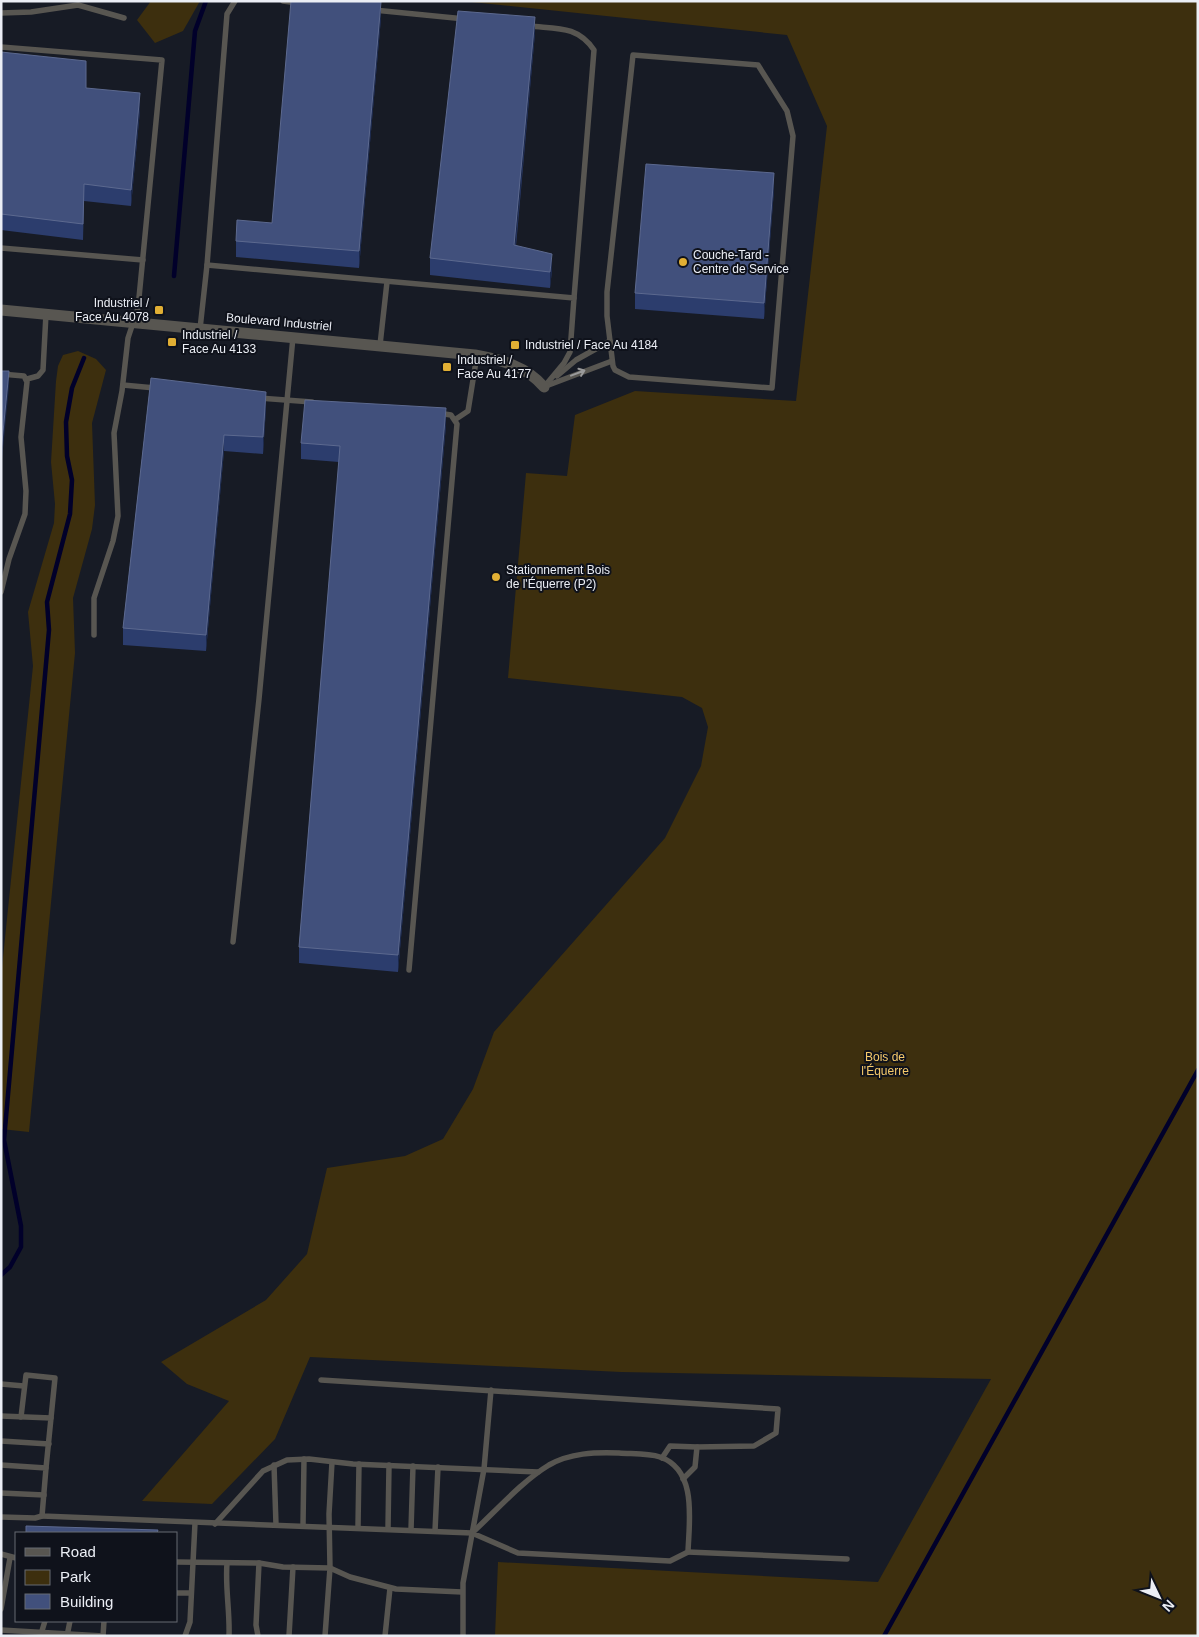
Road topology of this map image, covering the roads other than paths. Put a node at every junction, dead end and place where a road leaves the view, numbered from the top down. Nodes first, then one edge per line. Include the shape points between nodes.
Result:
1 (235, 1) edge
2 (283, 1) edge
3 (302, 3) edge
4 (368, 10) edge
5 (1, 13) edge
6 (124, 18) dead end
7 (470, 20) edge
8 (525, 26) edge
9 (1, 47) edge
10 (1, 248) edge
11 (143, 260) junction
12 (206, 265) junction
13 (387, 282) junction
14 (574, 298) junction
15 (1, 310) edge
16 (46, 314) junction
17 (133, 322) junction
18 (200, 328) junction
19 (293, 337) junction
20 (610, 341) junction
21 (380, 345) junction
22 (477, 355) junction
23 (612, 361) junction
24 (1, 374) edge
25 (27, 379) junction
26 (123, 385) junction
27 (544, 387) junction
28 (161, 389) edge
29 (248, 396) edge
30 (286, 400) junction
31 (315, 402) edge
32 (428, 413) edge
33 (456, 419) junction
34 (1, 592) edge
35 (94, 635) dead end
36 (233, 942) dead end
37 (409, 970) dead end
38 (321, 1380) dead end
39 (1, 1384) edge
40 (24, 1386) junction
41 (491, 1390) junction
42 (1, 1416) edge
43 (21, 1417) junction
44 (51, 1418) junction
45 (1, 1441) edge
46 (49, 1444) junction
47 (697, 1447) junction
48 (662, 1458) junction
49 (304, 1459) junction
50 (332, 1462) junction
51 (359, 1464) junction
52 (1, 1465) edge
53 (274, 1465) junction
54 (389, 1465) junction
55 (413, 1466) junction
56 (438, 1467) junction
57 (46, 1468) junction
58 (484, 1469) junction
59 (538, 1472) junction
60 (682, 1478) junction
61 (1, 1492) edge
62 (44, 1495) junction
63 (42, 1516) junction
64 (1, 1517) edge
65 (195, 1523) junction
66 (215, 1524) junction
67 (276, 1525) junction
68 (303, 1526) junction
69 (331, 1526) junction
70 (358, 1527) junction
71 (388, 1529) junction
72 (411, 1530) junction
73 (435, 1531) junction
74 (472, 1533) junction
75 (688, 1552) junction
76 (1, 1554) edge
77 (13, 1558) edge
78 (847, 1560) dead end
79 (178, 1562) edge
80 (192, 1562) junction
81 (227, 1563) junction
82 (259, 1563) junction
83 (293, 1567) junction
84 (330, 1568) junction
85 (390, 1588) junction
86 (462, 1592) junction
87 (178, 1593) edge
88 (191, 1593) junction
89 (1, 1609) edge
90 (45, 1622) edge
91 (70, 1622) edge
92 (104, 1622) edge
93 (1, 1630) edge
94 (12, 1633) edge
95 (41, 1634) edge
96 (67, 1635) edge
97 (89, 1635) edge
98 (103, 1636) edge
99 (185, 1636) edge
100 (229, 1636) edge
101 (258, 1636) edge
102 (289, 1636) edge
103 (325, 1636) edge
104 (385, 1636) edge
105 (463, 1636) edge

1 - 12 lane via 227,14
2 - 3 lane
4 - 7 lane
5 - 6 lane via 78,5
8 - 14 lane via 574,31 583,36 594,50
9 - 11 lane via 162,60
10 - 11 lane
11 - 17 lane via 138,308
12 - 13 lane
12 - 18 lane
13 - 14 lane
13 - 21 lane
14 - 27 lane via 570,352
15 - 16 street, Boulevard Industriel
16 - 17 street, Boulevard Industriel
16 - 25 lane via 43,370 38,376
17 - 18 street, Boulevard Industriel
17 - 26 lane
18 - 19 street, Boulevard Industriel
19 - 21 street, Boulevard Industriel
19 - 30 lane
20 - 23 lane
20 - 23 lane via 607,292 634,55 758,65 787,111 793,136 772,388 629,376 616,370
20 - 27 lane via 576,360
21 - 22 street, Boulevard Industriel
22 - 27 street, Boulevard Industriel via 519,367
22 - 33 lane via 468,411
27 -> 23 lane
24 - 25 lane
25 - 34 lane via 21,437 26,508
26 - 28 lane
26 - 35 lane via 114,445 118,516 94,598
29 - 30 lane
30 - 31 lane
30 - 36 lane
32 - 33 lane via 451,415
33 - 37 lane
38 - 41 lane
39 - 40 lane
40 - 43 lane
40 - 44 lane via 26,1376 55,1378
41 - 47 lane via 778,1409 776,1433 754,1446
41 - 58 lane
42 - 43 lane
43 - 44 lane
44 - 46 lane
45 - 46 lane
46 - 57 lane
47 - 48 lane via 670,1446
47 - 60 lane via 695,1467
48 - 59 lane via 584,1454 561,1460
48 - 60 lane via 676,1467
49 - 50 lane
49 - 53 lane
49 - 68 lane
50 - 51 lane
50 - 69 lane
51 - 54 lane
51 - 70 lane
52 - 57 lane
53 - 66 lane via 263,1471
53 - 67 lane
54 - 55 lane
54 - 71 lane
55 - 56 lane
55 - 72 lane
56 - 58 lane
56 - 73 lane
57 - 62 lane
58 - 59 lane
58 - 74 lane
59 - 74 lane
60 - 75 lane via 689,1501
61 - 62 lane
62 - 63 lane
63 - 64 lane
63 - 65 lane
65 - 66 lane
65 - 80 lane
66 - 67 lane
67 - 68 lane
68 - 69 lane
69 - 70 lane
69 - 84 lane
70 - 71 lane
71 - 72 lane
72 - 73 lane
73 - 74 lane
74 - 75 lane via 518,1552 670,1561
74 - 86 lane
75 - 78 lane
76 - 77 lane
77 - 89 lane
79 - 80 lane
80 - 81 lane
80 - 88 lane
81 - 82 lane
81 - 100 lane via 225,1589 230,1614
82 - 83 lane
82 - 101 lane
83 - 84 lane
83 - 102 lane
84 - 85 lane
84 - 103 lane
85 - 86 lane
85 - 104 lane
86 - 105 lane
87 - 88 lane
88 - 99 lane via 190,1622
90 - 95 lane
91 - 96 lane
92 - 98 lane
93 - 94 lane
94 - 95 lane
95 - 96 lane
96 - 97 lane
97 - 98 lane

